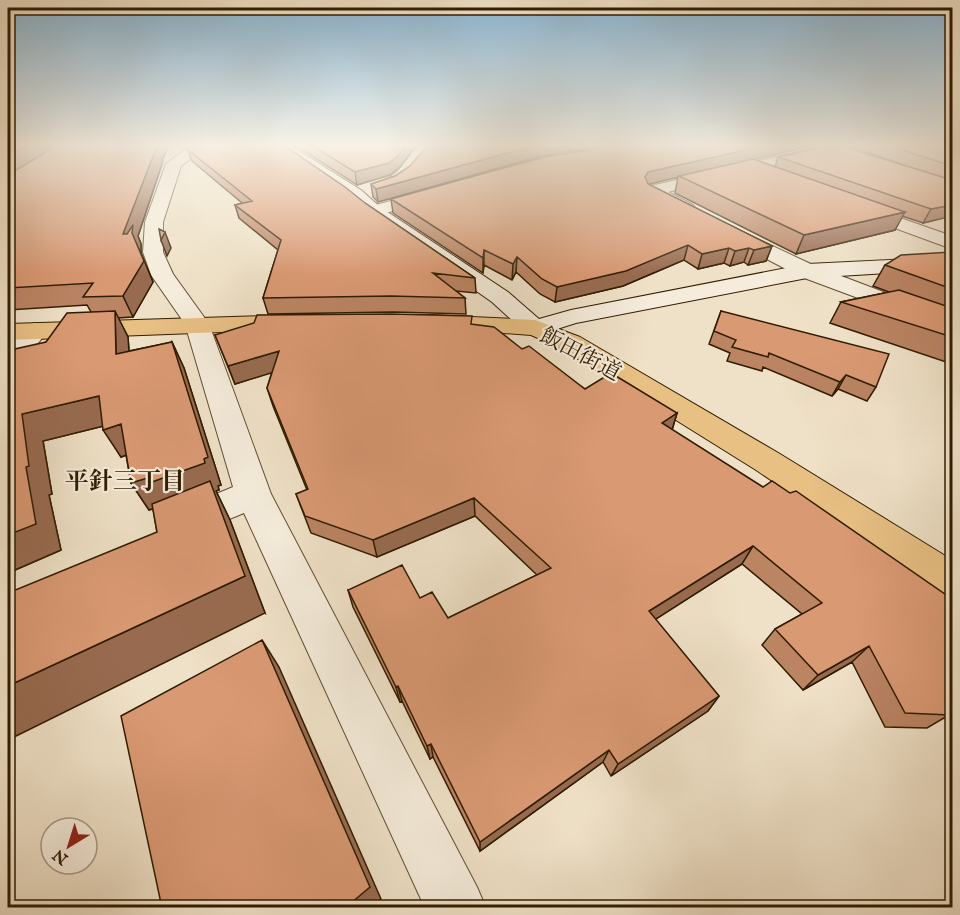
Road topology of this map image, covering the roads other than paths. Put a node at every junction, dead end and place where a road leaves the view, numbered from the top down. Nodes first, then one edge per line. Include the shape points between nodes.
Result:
1 (165, 189) edge
2 (347, 189) edge
3 (373, 189) edge
4 (662, 189) edge
5 (451, 190) edge
6 (355, 194) junction
7 (836, 200) edge
8 (374, 211) junction
9 (952, 243) edge
10 (952, 263) edge
11 (807, 272) junction
12 (405, 321) edge
13 (324, 322) edge
14 (197, 324) junction
15 (952, 326) edge
16 (535, 328) junction
17 (21, 331) edge
18 (8, 361) edge
19 (253, 494) junction
20 (146, 537) edge
21 (952, 581) edge
22 (456, 908) edge

1 - 14 street via 154,222 153,252 162,275
2 - 6 street
3 - 6 street
4 - 11 street via 652,191
5 - 8 street
6 - 8 street
7 - 9 street
8 - 16 street via 500,297
10 - 11 street
11 - 15 street
11 - 16 street via 571,317
12 - 16 main road, 飯田街道
13 - 14 main road
14 - 17 main road
14 - 19 street
16 - 21 main road, 飯田街道 via 571,344 768,462
17 - 18 street
19 - 20 street
19 - 22 street

